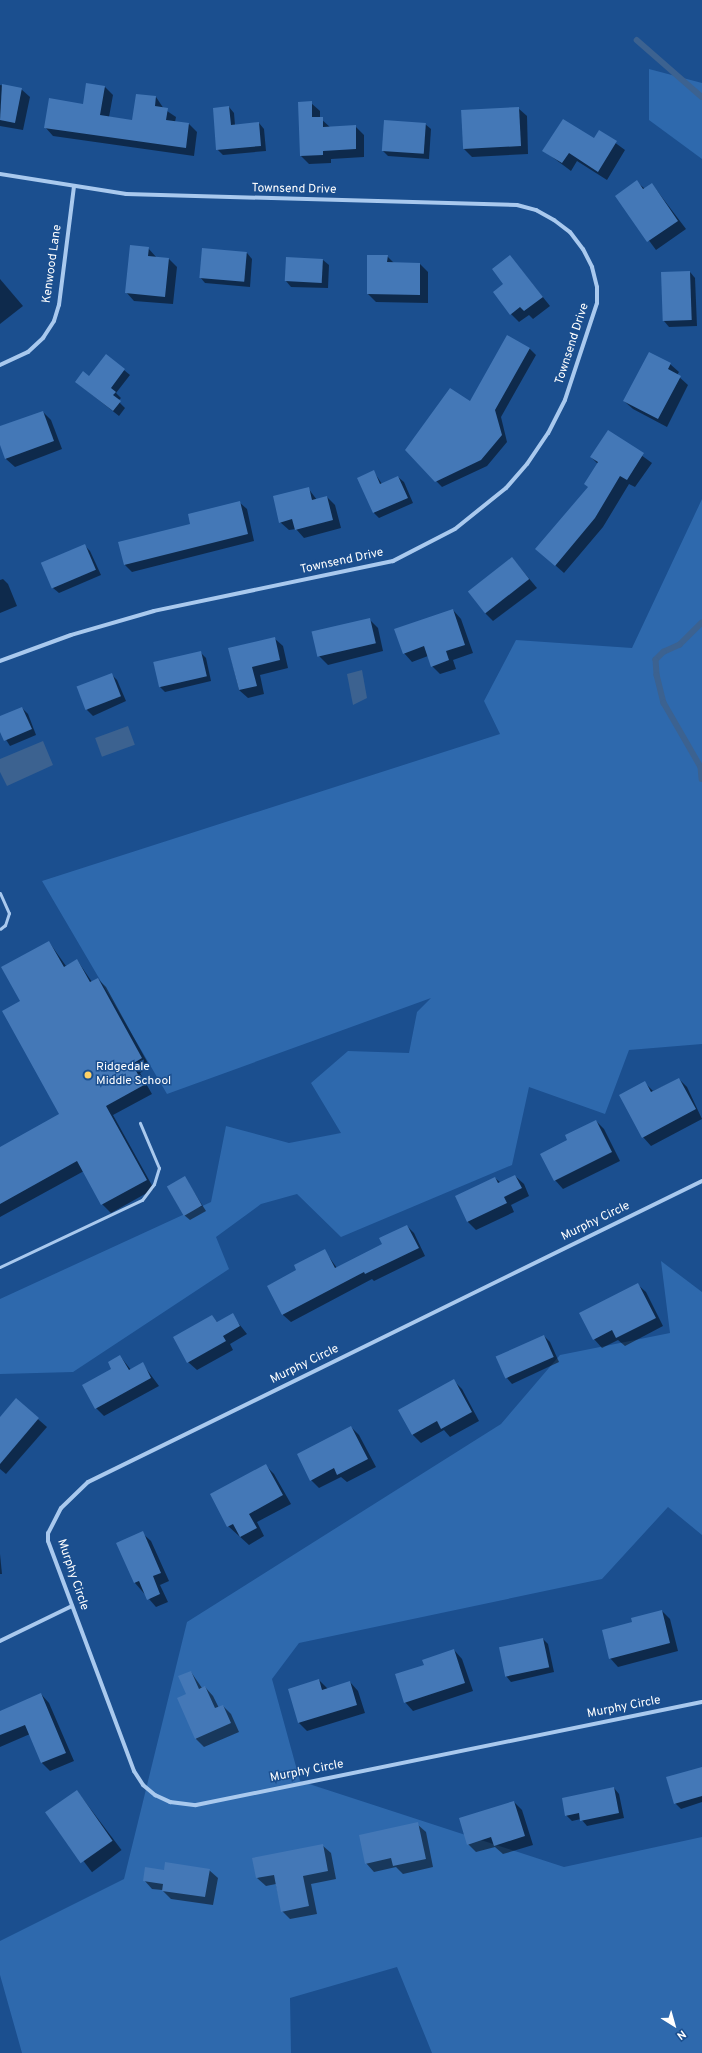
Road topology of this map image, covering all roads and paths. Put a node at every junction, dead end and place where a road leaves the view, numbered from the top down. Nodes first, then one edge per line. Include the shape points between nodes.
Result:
1 (0, 174) edge
2 (74, 186) junction
3 (0, 365) edge
4 (0, 661) edge
5 (0, 893) edge
6 (0, 929) edge
7 (140, 1124) dead end
8 (702, 1181) edge
9 (0, 1267) edge
10 (72, 1606) junction
11 (0, 1641) edge
12 (702, 1702) edge

1 - 2 street, Townsend Drive
2 - 3 street, Kenwood Lane via 59,305 54,321 43,338 28,352
2 - 4 street, Townsend Drive via 126,194 212,199 517,205 536,210 570,232 592,267 597,286 597,303 565,400 548,433 528,464 506,488 455,529 393,561 154,611
5 - 6 lane via 9,913 5,925
7 - 9 lane via 159,1168 154,1184 142,1200
8 - 10 street, Murphy Circle via 88,1482 61,1508 48,1533 50,1548
10 - 11 street
10 - 12 street, Murphy Circle via 134,1771 143,1785 156,1795 170,1802 186,1805

